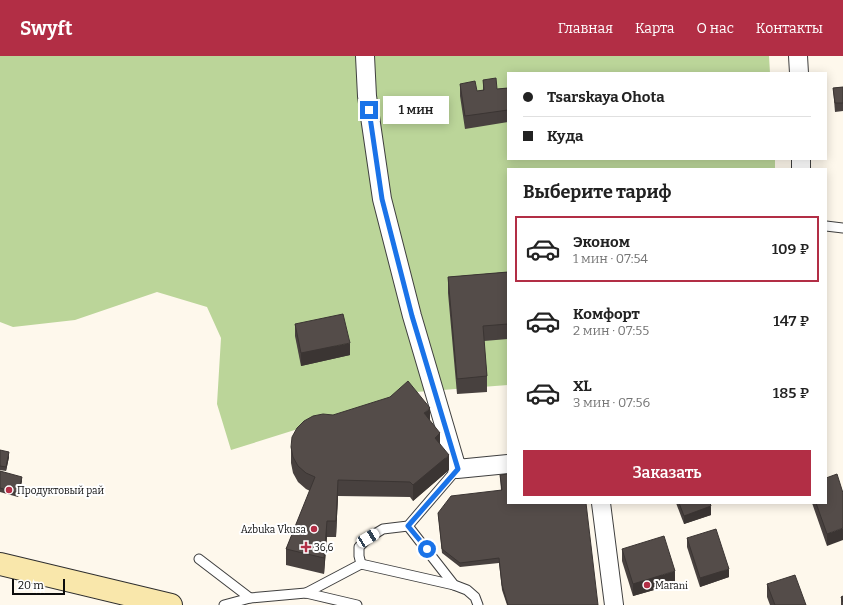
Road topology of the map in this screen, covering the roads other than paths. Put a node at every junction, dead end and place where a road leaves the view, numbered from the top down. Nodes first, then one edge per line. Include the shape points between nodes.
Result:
1 (365, 56) edge
2 (798, 56) edge
3 (799, 72) edge
4 (827, 226) edge
5 (843, 228) edge
6 (507, 464) edge
7 (458, 469) junction
8 (601, 504) edge
9 (408, 526) junction
10 (199, 559) dead end
11 (0, 564) edge
12 (361, 564) junction
13 (454, 585) junction
14 (306, 593) junction
15 (250, 598) junction
16 (171, 605) edge
17 (224, 605) edge
18 (357, 605) edge
19 (478, 605) edge
20 (614, 605) edge

1 - 7 street via 367,96 382,199 412,316
2 - 3 street
4 - 5 lane
6 - 7 street
7 - 9 lane
8 - 20 street
9 - 12 lane via 384,528 368,538 359,547 358,556
9 - 13 lane
10 - 15 lane
11 - 16 main road
12 - 13 lane
12 - 14 lane
13 - 19 lane via 467,590 475,597
14 - 15 lane
14 - 18 lane
15 - 17 lane

